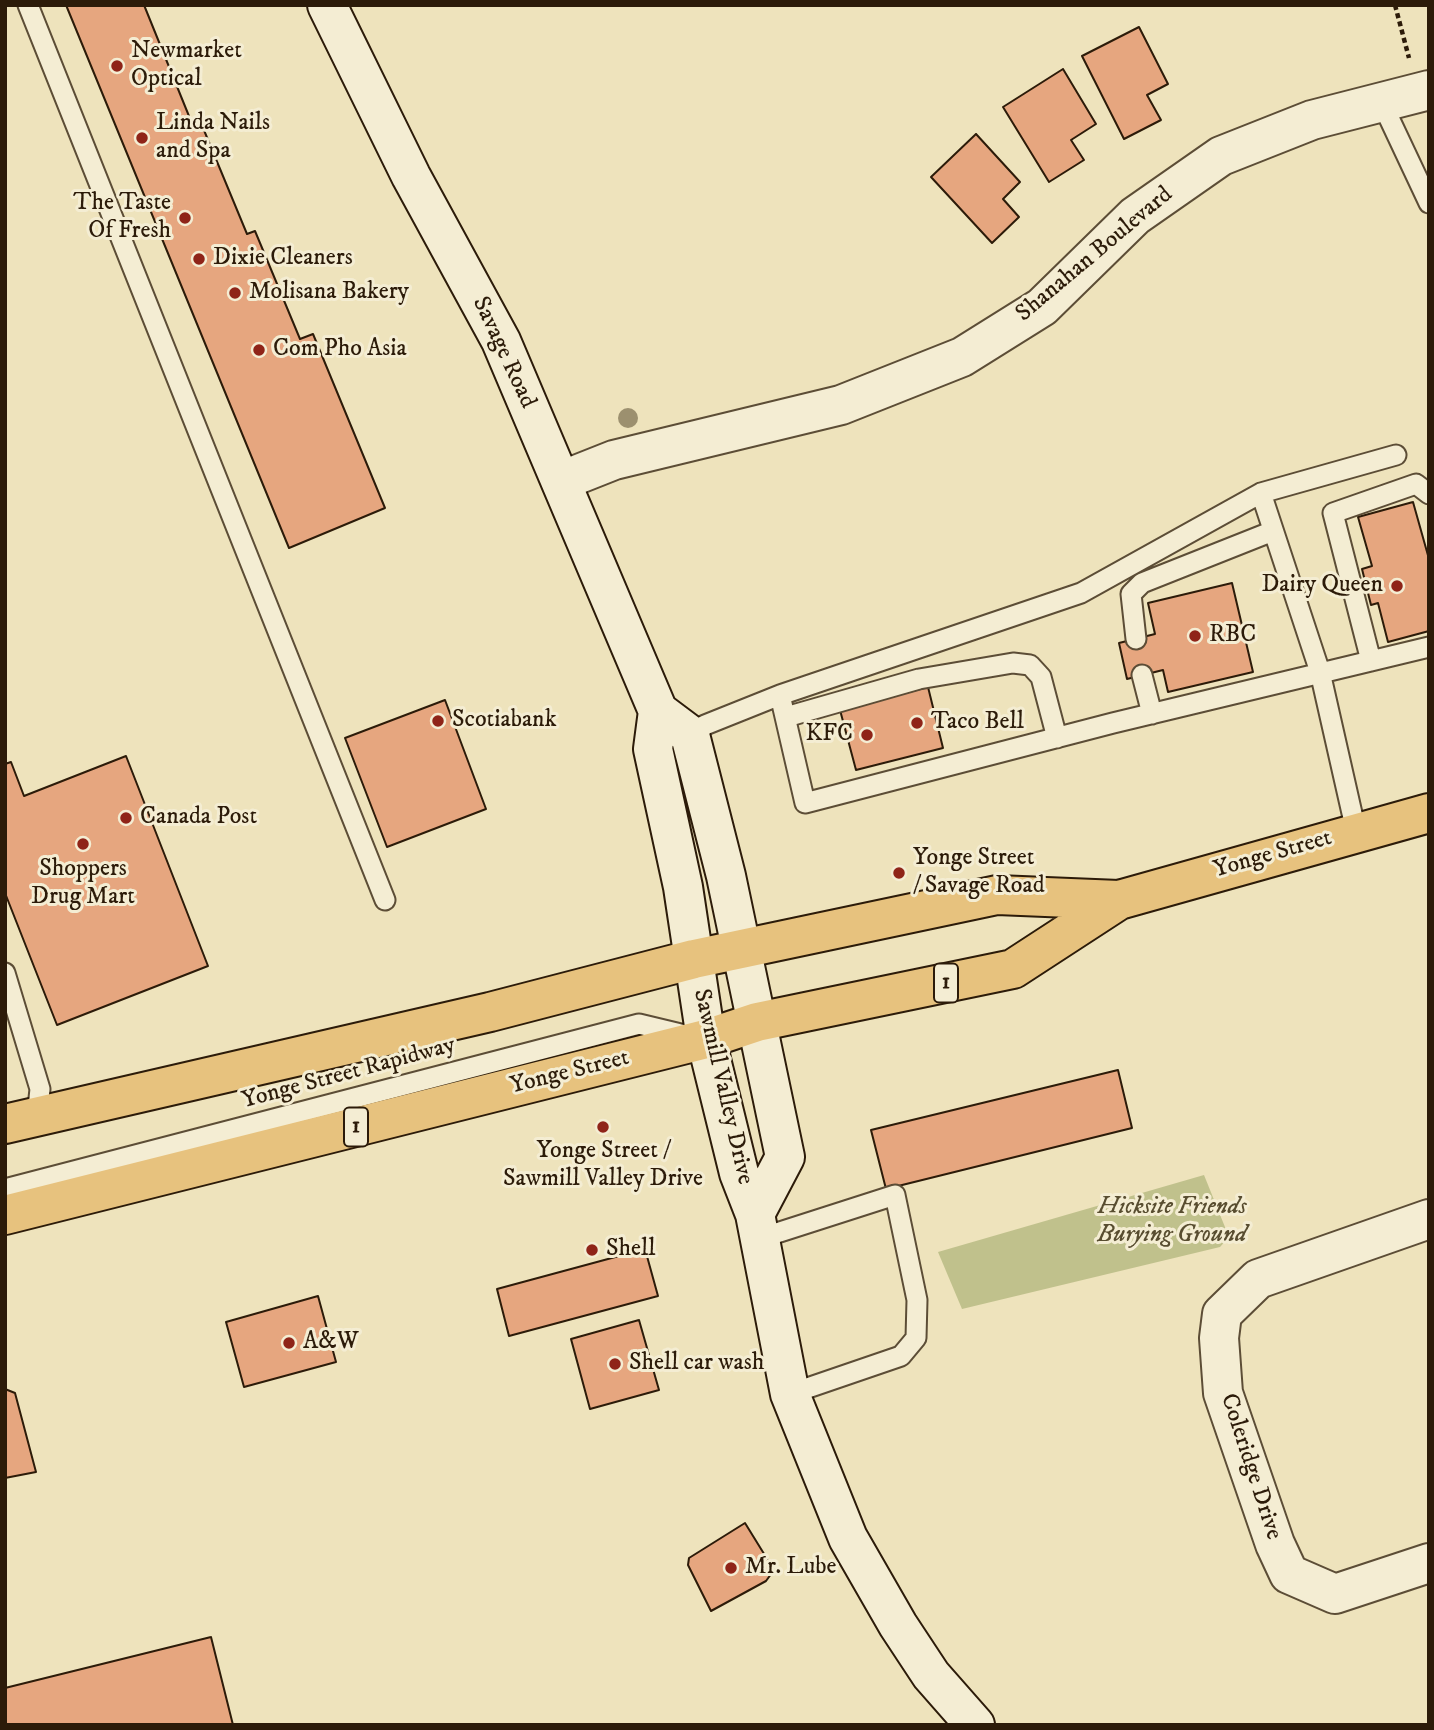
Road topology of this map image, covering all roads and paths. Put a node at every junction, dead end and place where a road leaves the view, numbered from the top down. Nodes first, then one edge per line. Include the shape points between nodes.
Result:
1 (28, 5) edge
2 (327, 5) edge
3 (1395, 5) edge
4 (1424, 91) edge
5 (1381, 101) junction
6 (1429, 203) edge
7 (1396, 455) dead end
8 (561, 481) junction
9 (1261, 493) junction
10 (1429, 494) edge
11 (1273, 531) junction
12 (1136, 639) dead end
13 (1429, 648) edge
14 (1371, 661) junction
15 (1320, 672) junction
16 (1142, 675) dead end
17 (780, 695) junction
18 (658, 711) junction
19 (1152, 714) junction
20 (786, 717) junction
21 (690, 735) junction
22 (1057, 738) junction
23 (1429, 813) edge
24 (1356, 831) junction
25 (385, 900) dead end
26 (1119, 900) junction
27 (742, 949) junction
28 (694, 959) junction
29 (5, 973) edge
30 (757, 1022) junction
31 (706, 1040) junction
32 (21, 1120) edge
33 (5, 1189) edge
34 (5, 1214) edge
35 (1429, 1219) edge
36 (757, 1226) junction
37 (790, 1394) junction
38 (1429, 1563) edge
39 (975, 1725) edge

1 - 25 lane
2 - 8 street, Savage Road via 411,176 501,341
3 - 4 path
4 - 5 street, Shanahan Boulevard
5 - 6 lane
5 - 8 street, Shanahan Boulevard via 1312,120 1221,156 1135,216 1042,307 962,357 841,405 614,460
7 - 9 lane
8 - 18 street, Savage Road
9 - 11 lane
9 - 17 lane via 1081,593
10 - 14 lane via 1416,484 1333,513
11 - 12 lane via 1142,583 1132,594
11 - 15 lane
13 - 14 lane
14 - 15 lane
15 - 19 lane
15 - 24 lane
16 - 19 lane
17 - 20 lane
17 - 21 lane
18 - 21 street
18 - 28 street via 653,749
19 - 22 lane
20 - 22 lane via 919,679 1013,663 1030,665 1041,677
20 - 22 lane via 806,803
21 - 27 street
23 - 24 main road, Yonge Street / 1
24 - 26 main road, Yonge Street / 1
26 - 27 main road, Yonge Street / 1 via 997,895
26 - 30 main road, Yonge Street / 1 via 1013,969
27 - 28 main road, Yonge Street / 1
27 - 30 street, Sawmill Valley Drive
28 - 31 street, Sawmill Valley Drive
28 - 32 main road, Yonge Street / 1 via 490,1012
29 - 32 lane via 40,1089
30 - 31 main road, Yonge Street / 1
30 - 36 street, Sawmill Valley Drive via 785,1157
31 - 33 lane, Yonge Street Rapidway via 639,1024
31 - 34 main road, Yonge Street / 1
31 - 36 street, Sawmill Valley Drive via 738,1173
35 - 38 street, Coleridge Drive via 1258,1279 1222,1314 1219,1338 1223,1393 1289,1574 1335,1594
36 - 37 street, Sawmill Valley Drive
36 - 37 lane via 895,1195 917,1300 916,1338 901,1356
37 - 39 street, Sawmill Valley Drive via 848,1538 925,1665

